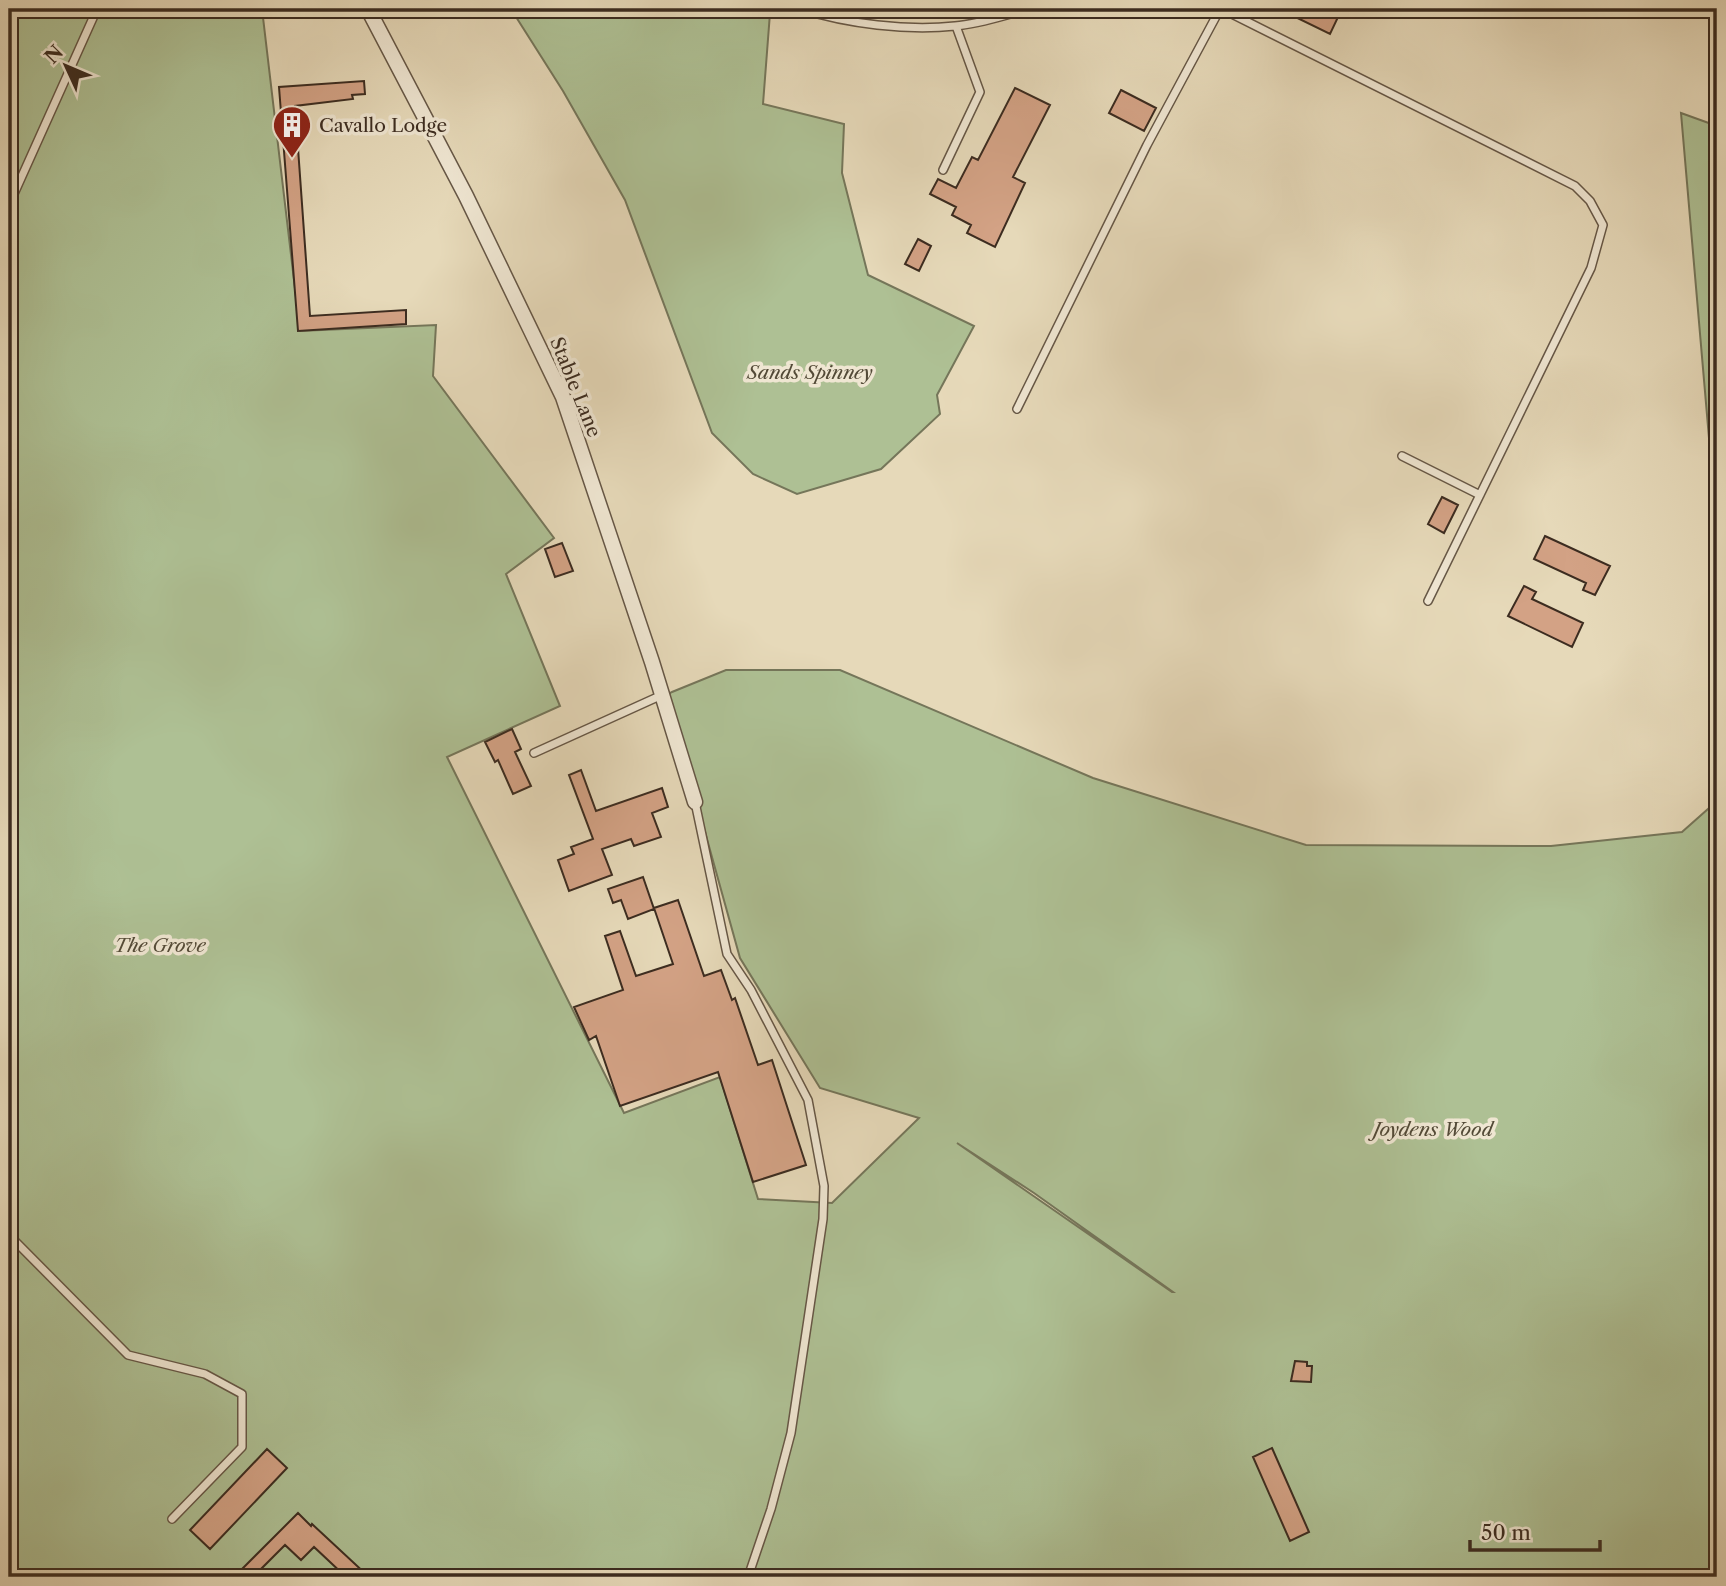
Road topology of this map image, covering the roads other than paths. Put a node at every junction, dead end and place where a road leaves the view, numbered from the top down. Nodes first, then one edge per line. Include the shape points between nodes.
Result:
1 (97, 9) edge
2 (368, 9) edge
3 (801, 9) edge
4 (1029, 9) edge
5 (1221, 9) edge
6 (956, 26) junction
7 (943, 170) dead end
8 (9, 205) edge
9 (1017, 409) dead end
10 (1402, 456) dead end
11 (1480, 495) junction
12 (1427, 601) dead end
13 (663, 694) junction
14 (534, 753) dead end
15 (695, 802) joint
16 (9, 1235) edge
17 (172, 1519) dead end
18 (748, 1577) edge

1 - 8 lane
2 - 13 street, Stable Lane via 466,195 563,397
3 - 6 lane via 881,24
4 - 6 lane
5 - 9 lane via 1147,145
5 - 11 lane via 1575,186 1597,213 1603,225 1591,268
6 - 7 lane via 980,92
10 - 11 lane
11 - 12 lane
13 - 14 lane
13 - 15 street, Stable Lane
15 - 18 lane via 727,954 751,990 808,1100 824,1186 791,1433
16 - 17 lane via 128,1355 205,1374 242,1394 242,1447

